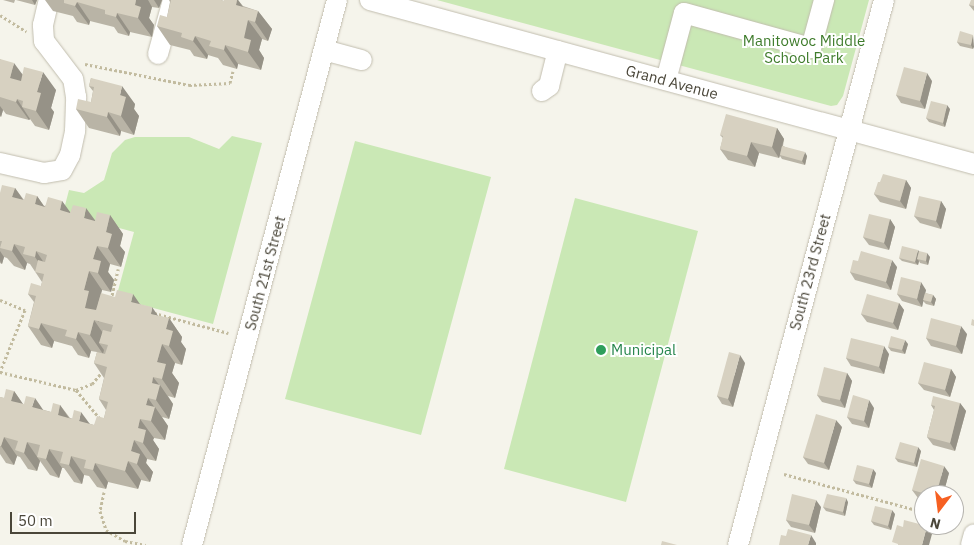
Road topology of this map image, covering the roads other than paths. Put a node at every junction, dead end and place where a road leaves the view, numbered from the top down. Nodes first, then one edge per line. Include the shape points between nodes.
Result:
1 (49, 0) edge
2 (173, 0) edge
3 (337, 0) edge
4 (370, 0) edge
5 (824, 0) edge
6 (884, 0) edge
7 (686, 6) edge
8 (324, 50) junction
9 (558, 51) junction
10 (158, 54) dead end
11 (362, 60) dead end
12 (666, 80) junction
13 (542, 91) dead end
14 (848, 130) junction
15 (0, 163) edge
16 (974, 164) edge
17 (974, 534) edge
18 (192, 545) edge
19 (738, 545) edge
20 (971, 545) edge

1 - 15 street via 43,25 44,41 73,79 76,97 75,131 70,155 62,170 44,172
2 - 10 street
3 - 8 street, South 21st Street
4 - 9 street, Grand Avenue
5 - 7 street via 811,48
6 - 14 street, South 23rd Street
7 - 12 street
8 - 11 street
8 - 18 street, South 21st Street
9 - 12 street, Grand Avenue
9 - 13 street via 549,86
12 - 14 street, Grand Avenue
14 - 16 street, Grand Avenue
14 - 19 street, South 23rd Street
17 - 20 street

